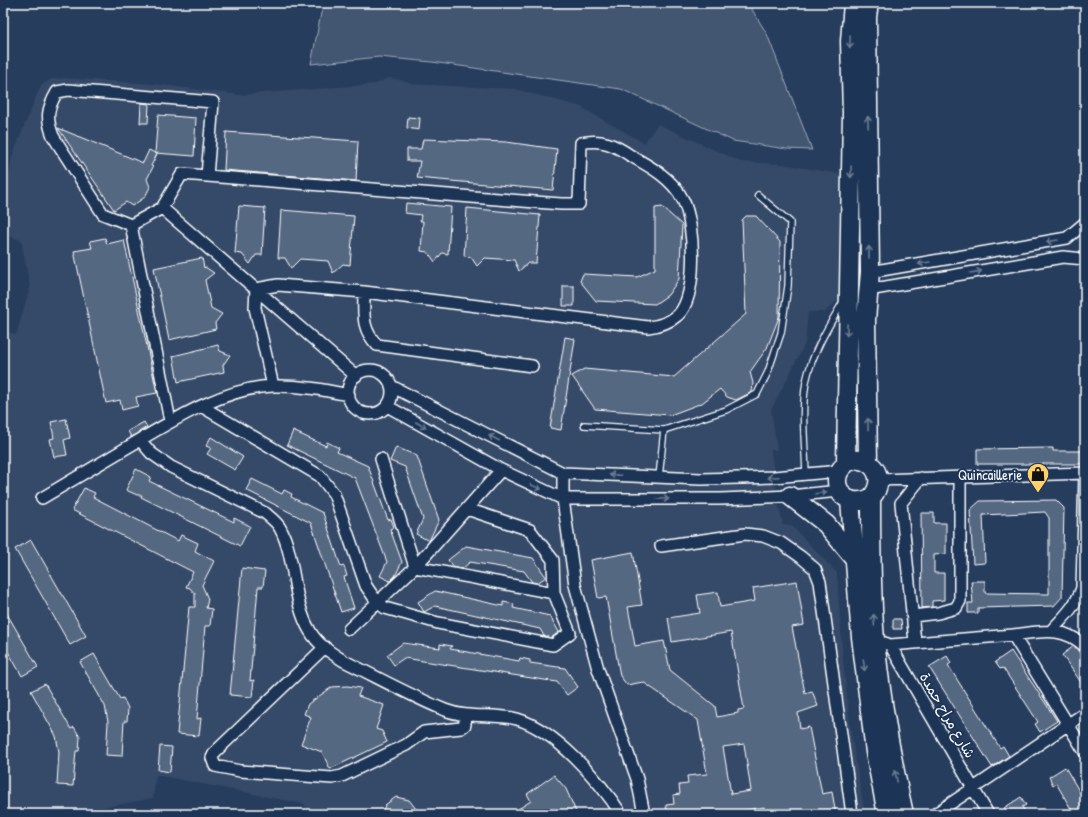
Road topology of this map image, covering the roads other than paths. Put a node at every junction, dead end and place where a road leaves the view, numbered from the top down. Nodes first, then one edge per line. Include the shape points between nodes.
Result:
1 (853, 3) edge
2 (869, 3) edge
3 (207, 176) junction
4 (758, 195) dead end
5 (162, 208) junction
6 (1085, 223) edge
7 (131, 225) junction
8 (1085, 259) edge
9 (869, 281) junction
10 (256, 288) junction
11 (364, 292) junction
12 (848, 293) junction
13 (532, 366) dead end
14 (356, 376) junction
15 (273, 386) junction
16 (391, 386) junction
17 (348, 395) junction
18 (202, 406) junction
19 (387, 406) junction
20 (170, 421) junction
21 (584, 425) dead end
22 (664, 430) junction
23 (140, 440) junction
24 (381, 458) dead end
25 (868, 463) junction
26 (843, 467) junction
27 (501, 470) junction
28 (563, 473) junction
29 (1085, 473) edge
30 (806, 474) junction
31 (659, 477) junction
32 (960, 477) junction
33 (921, 478) junction
34 (879, 480) junction
35 (790, 496) junction
36 (845, 496) junction
37 (42, 498) dead end
38 (871, 498) junction
39 (563, 499) junction
40 (467, 509) junction
41 (661, 546) dead end
42 (855, 559) junction
43 (415, 567) junction
44 (554, 593) junction
45 (377, 602) junction
46 (913, 616) junction
47 (349, 629) dead end
48 (1051, 631) junction
49 (1013, 635) junction
50 (915, 642) junction
51 (883, 643) junction
52 (1085, 646) edge
53 (325, 647) junction
54 (1085, 713) edge
55 (465, 715) junction
56 (1068, 724) junction
57 (1085, 752) edge
58 (973, 789) junction
59 (621, 814) edge
60 (644, 814) edge
61 (852, 814) edge
62 (888, 814) edge
63 (904, 814) edge
64 (935, 814) edge
65 (988, 814) edge

1 -> 12 main road via 850,41 852,113
9 -> 2 main road
3 - 5 street via 182,174
3 - 7 street via 213,102 68,90 57,92 49,105 48,123 53,136 103,214
3 - 11 street via 579,204 581,143 592,140 612,144 651,167 673,184 684,201 691,224 691,276 686,303 678,315 661,326 648,327
4 - 22 lane via 790,222 788,286 782,333 768,372 757,394 726,410
5 - 7 street
5 - 10 street
6 -> 9 street via 1067,238
7 - 20 street
9 -> 8 street via 1063,257
25 -> 9 main road via 866,320
10 - 11 street via 278,285
10 - 14 street
10 - 15 street via 255,308
11 - 13 street via 364,323 369,336 377,346
12 -> 26 main road
12 - 30 lane via 823,336 806,381
14 - 16 street via 362,372 376,371 383,374
14 - 17 street
15 - 17 street via 315,388
15 - 18 street via 237,394
16 - 19 street via 392,393
28 -> 16 street
17 - 19 street via 361,412 375,414
18 - 20 street
18 - 45 street via 320,476 334,494 366,586
19 -> 27 street
20 - 23 street
21 - 22 lane
22 - 31 lane
23 - 37 street
23 - 53 street via 151,453 171,468 265,513 275,521 285,540 301,609 309,630
24 - 43 street
25 - 26 main road via 857,460
25 - 34 main road via 877,473
26 - 30 street
26 - 36 main road via 837,477
27 -> 39 street
27 - 40 street
31 -> 28 street
28 - 39 street
29 - 32 street
29 - 48 street via 1082,588 1072,608
30 -> 31 street via 701,479
32 - 33 street
32 - 46 street via 960,601 956,608
33 - 34 street
33 - 46 street via 901,503
34 - 38 main road
35 -> 36 street
39 -> 35 street via 721,500
35 - 42 main road via 826,524
36 - 38 main road via 857,502
36 - 42 main road
51 -> 38 main road via 872,595
39 - 60 street via 575,585 598,669 637,779
40 - 43 street
40 - 44 street via 530,530 553,560
41 - 61 street via 745,534 763,536 781,543 815,570 820,582
42 -> 62 main road via 874,752
43 - 44 street
43 - 45 street
44 - 45 street via 570,633 553,645 401,614
45 - 47 street
46 - 50 street
48 - 49 street
48 - 52 street via 1075,637
49 - 50 street
49 - 56 street
50 - 51 street
51 - 58 street, شارع مراح حمدة
63 -> 51 main road via 890,748
53 - 55 street via 344,661 446,710
53 - 55 street via 215,752 212,758 215,766 240,771 332,778 342,776 406,745 424,732 460,728 465,725
54 - 56 street
55 - 59 street via 517,719 540,729 568,751
56 - 57 street
56 - 58 street
58 - 64 street
58 - 65 street, شارع مراح حمدة

